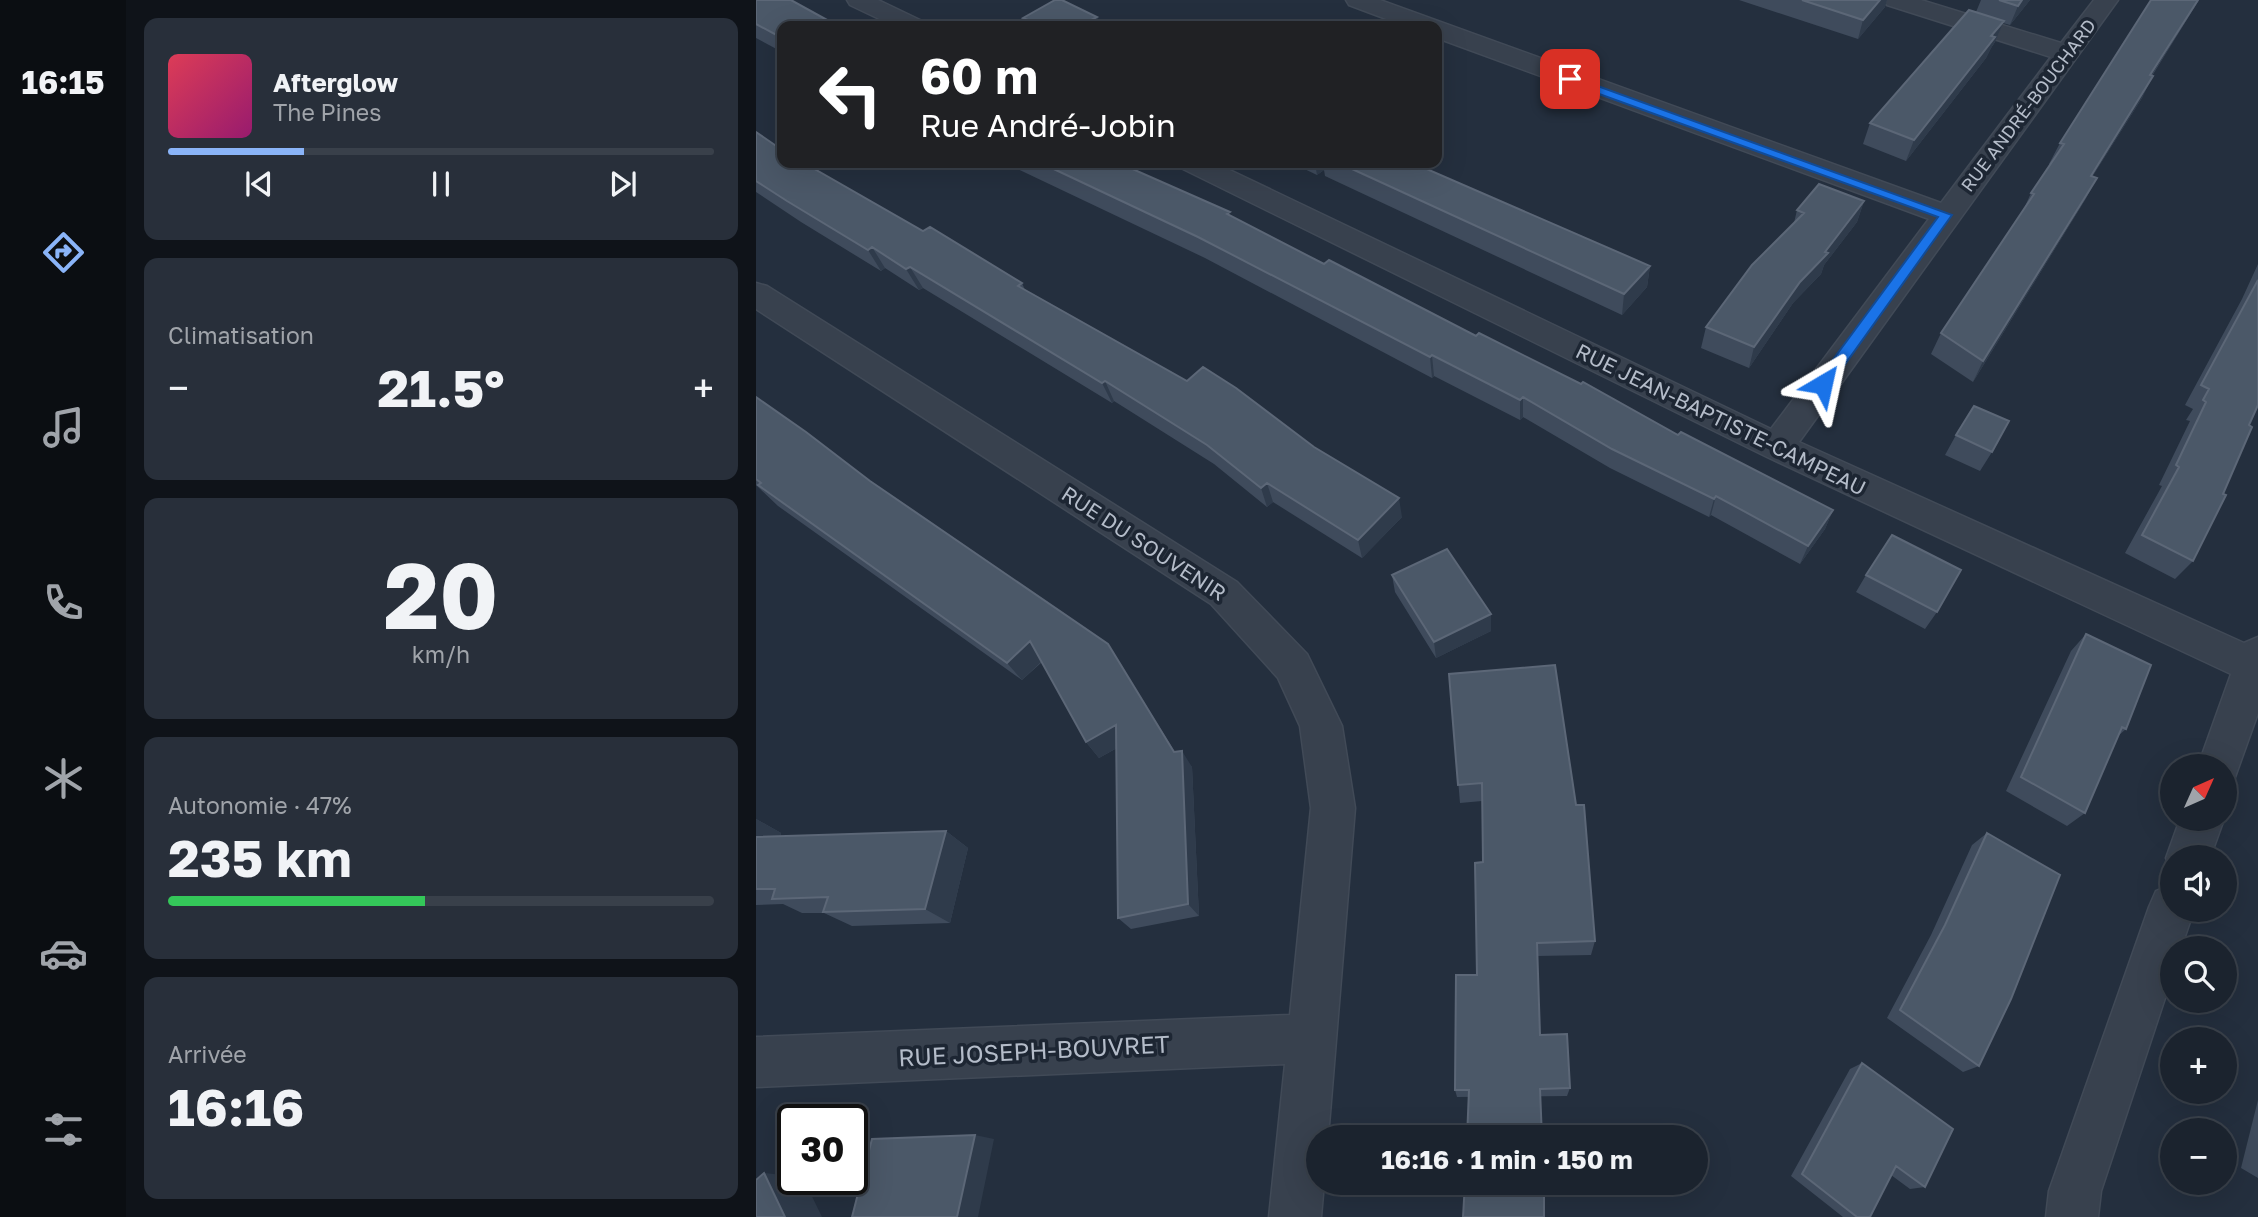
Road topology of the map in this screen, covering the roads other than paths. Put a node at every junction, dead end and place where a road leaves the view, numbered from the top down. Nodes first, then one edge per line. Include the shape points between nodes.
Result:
1 (859, 0) edge
2 (1358, 0) edge
3 (1896, 0) edge
4 (2106, 0) edge
5 (903, 21) edge
6 (1414, 21) edge
7 (1442, 32) edge
8 (2066, 53) junction
9 (1203, 168) edge
10 (1946, 215) junction
11 (756, 294) edge
12 (1777, 447) junction
13 (2256, 660) edge
14 (2224, 754) edge
15 (2167, 922) edge
16 (1312, 1038) junction
17 (756, 1062) edge
18 (1295, 1217) edge
19 (2072, 1217) edge

1 - 5 street
2 - 6 street
3 - 8 street
4 - 8 street, RUE ANDRÉ-BOUCHARD
7 - 10 street
8 - 10 street, RUE ANDRÉ-BOUCHARD
9 - 12 street, RUE JEAN-BAPTISTE-CAMPEAU
10 - 12 street, RUE ANDRÉ-BOUCHARD
11 - 16 street, RUE DU SOUVENIR via 1224,593 1293,666 1321,726 1333,808
12 - 13 street, RUE JEAN-BAPTISTE-CAMPEAU
13 - 14 street
15 - 19 street via 2075,1191
16 - 17 street, RUE JOSEPH-BOUVRET
16 - 18 street, RUE DU SOUVENIR

